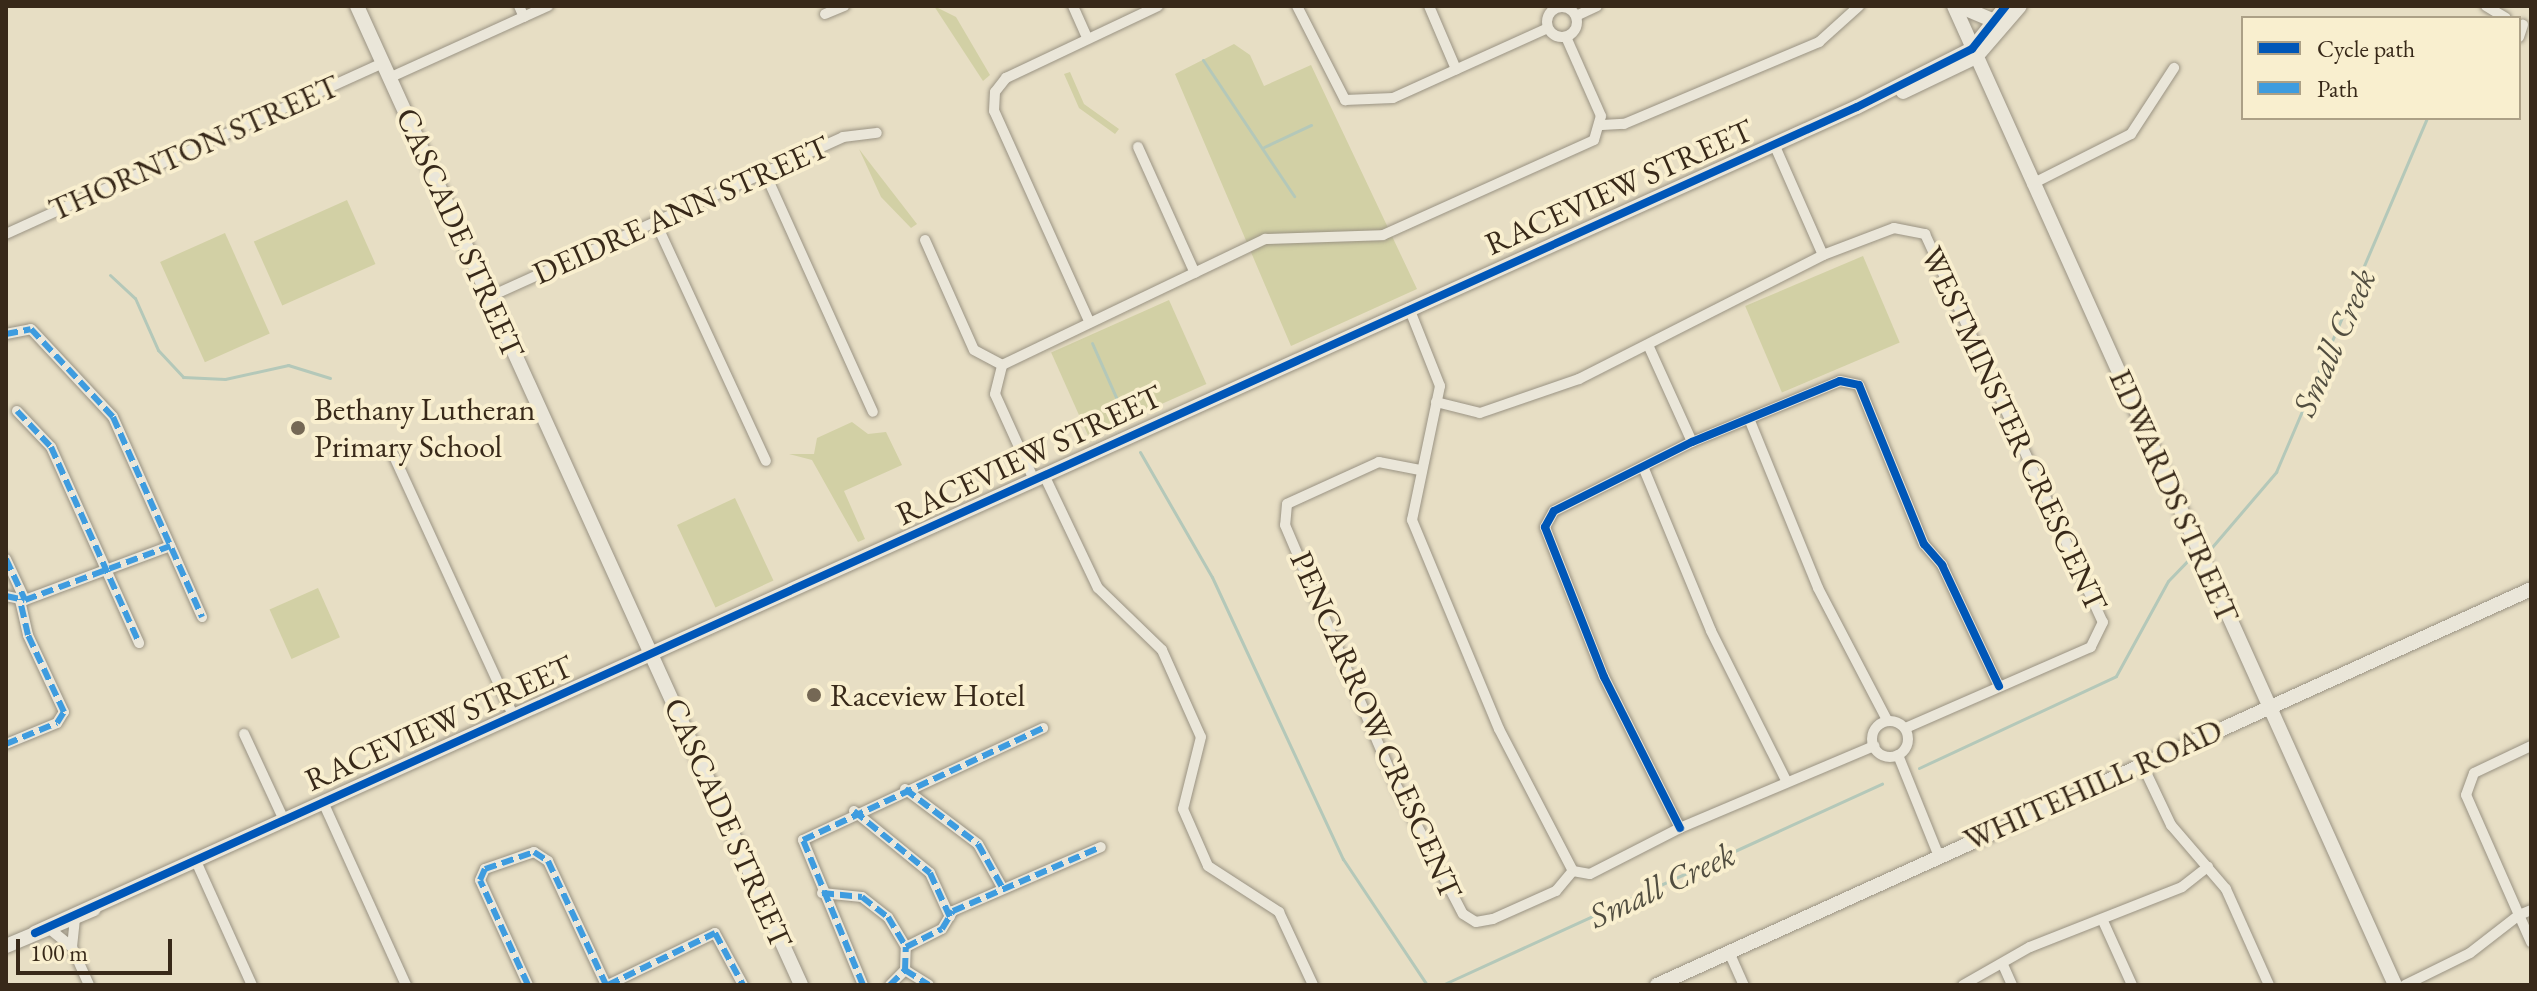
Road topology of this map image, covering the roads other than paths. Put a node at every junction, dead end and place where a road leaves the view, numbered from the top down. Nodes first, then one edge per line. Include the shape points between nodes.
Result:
1 (357, 6) edge
2 (519, 6) edge
3 (548, 6) edge
4 (844, 6) edge
5 (1073, 6) edge
6 (1158, 6) edge
7 (1297, 6) edge
8 (1429, 6) edge
9 (1597, 6) edge
10 (1859, 6) edge
11 (1956, 6) edge
12 (2006, 6) edge
13 (2020, 6) edge
14 (1559, 7) edge
15 (825, 14) dead end
16 (1576, 16) junction
17 (524, 17) junction
18 (1995, 21) junction
19 (1548, 28) junction
20 (1087, 37) junction
21 (1566, 37) junction
22 (1974, 53) junction
23 (383, 63) junction
24 (2174, 68) dead end
25 (1456, 69) junction
26 (389, 78) junction
27 (1602, 125) junction
28 (877, 133) dead end
29 (1774, 144) junction
30 (1138, 147) dead end
31 (765, 173) junction
32 (2032, 184) junction
33 (656, 223) junction
34 (6, 234) edge
35 (925, 240) dead end
36 (1823, 255) junction
37 (1195, 273) junction
38 (489, 297) junction
39 (1409, 308) junction
40 (1089, 321) junction
41 (6, 334) edge
42 (1649, 347) junction
43 (1002, 365) junction
44 (1436, 402) junction
45 (17, 411) dead end
46 (873, 412) dead end
47 (1750, 421) junction
48 (1692, 442) junction
49 (392, 452) dead end
50 (766, 461) dead end
51 (1644, 469) junction
52 (1420, 470) junction
53 (1039, 478) junction
54 (170, 546) junction
55 (6, 559) edge
56 (107, 572) junction
57 (2531, 589) edge
58 (6, 596) edge
59 (23, 600) junction
60 (202, 617) dead end
61 (139, 643) dead end
62 (651, 653) junction
63 (1999, 686) junction
64 (2269, 705) junction
65 (514, 717) junction
66 (1887, 720) junction
67 (1043, 728) dead end
68 (1906, 728) junction
69 (244, 734) dead end
70 (6, 744) edge
71 (1874, 746) junction
72 (2531, 746) edge
73 (1898, 755) junction
74 (2142, 764) junction
75 (1786, 780) junction
76 (905, 789) junction
77 (323, 802) junction
78 (854, 811) junction
79 (284, 820) junction
80 (1680, 828) junction
81 (1101, 847) dead end
82 (1938, 854) junction
83 (195, 859) junction
84 (2208, 867) junction
85 (1573, 871) junction
86 (1003, 889) junction
87 (822, 893) junction
88 (103, 900) junction
89 (2531, 910) edge
90 (2519, 915) junction
91 (950, 917) junction
92 (75, 920) junction
93 (2103, 921) junction
94 (51, 930) junction
95 (35, 933) junction
96 (2531, 942) edge
97 (6, 946) edge
98 (72, 947) junction
99 (906, 947) junction
100 (1729, 952) junction
101 (2004, 967) junction
102 (905, 970) junction
103 (89, 985) edge
104 (252, 985) edge
105 (406, 985) edge
106 (528, 985) edge
107 (607, 985) edge
108 (743, 985) edge
109 (801, 985) edge
110 (863, 985) edge
111 (890, 985) edge
112 (929, 985) edge
113 (1313, 985) edge
114 (1657, 985) edge
115 (1744, 985) edge
116 (1963, 985) edge
117 (2012, 985) edge
118 (2132, 985) edge
119 (2269, 985) edge
120 (2395, 985) edge
121 (2405, 985) edge

1 - 23 street, CASCADE STREET
2 - 17 street
3 - 17 street
4 - 15 street
5 - 20 street
6 - 20 street
7 - 25 street via 1345,100 1393,98
8 - 25 street
9 - 16 street
10 - 27 street via 1819,42 1624,124
11 - 18 street
11 - 22 street, EDWARDS STREET
12 - 18 street
13 - 22 street
14 - 16 street
14 - 19 street
16 - 21 street
17 - 26 street
18 - 22 street
19 - 21 street
19 - 25 street
20 - 40 street via 1006,78 994,111
21 - 27 street
22 - 29 street, RACEVIEW STREET
22 - 32 street, EDWARDS STREET
23 - 26 street, CASCADE STREET
23 - 34 street, THORNTON STREET
24 - 32 street via 2131,134
26 - 38 street, CASCADE STREET
27 - 37 street via 1594,140 1383,235 1265,239
28 - 31 street, DEIDRE ANN STREET via 843,137
29 - 36 street
29 - 39 street, RACEVIEW STREET
30 - 37 street
31 - 33 street, DEIDRE ANN STREET
31 - 46 street
32 - 64 street, EDWARDS STREET
33 - 38 street, DEIDRE ANN STREET
33 - 50 street
35 - 43 street via 974,350
36 - 42 street
36 - 63 street, WESTMINSTER CRESCENT via 1894,228 1925,234 2099,608 2104,631 2091,647
37 - 40 street
38 - 62 street, CASCADE STREET
39 - 44 street via 1439,375
39 - 53 street, RACEVIEW STREET
40 - 43 street
41 - 54 street via 31,329 113,417
42 - 44 street via 1492,411
42 - 48 street
43 - 53 street via 995,394
44 - 52 street
45 - 56 street via 51,447
47 - 48 street
47 - 63 street via 1840,381 1859,385 1918,531
47 - 66 street via 1818,588
48 - 51 street
49 - 65 street
51 - 75 street via 1711,631
51 - 80 street via 1554,511 1545,527 1604,677
52 - 85 street via 1412,520 1453,627
52 - 85 street, PENCARROW CRESCENT via 1379,462 1287,504 1285,525 1396,785 1463,914 1493,919 1556,891
53 - 62 street, RACEVIEW STREET
53 - 113 street via 1098,588 1162,650 1201,737 1183,809 1208,866 1279,912
54 - 56 street
54 - 60 street
55 - 59 street
56 - 59 street
56 - 61 street
57 - 64 street, WHITEHILL ROAD
58 - 59 street
59 - 70 street via 64,712 57,723
62 - 65 street, RACEVIEW STREET
62 - 109 street, CASCADE STREET
63 - 68 street, WESTMINSTER CRESCENT
64 - 74 street, WHITEHILL ROAD
64 - 120 street, EDWARDS STREET
65 - 77 street, RACEVIEW STREET
66 - 68 street
66 - 71 street via 1873,731
67 - 76 street
68 - 73 street via 1909,741
69 - 79 street
71 - 73 street
71 - 75 street
72 - 90 street via 2480,769 2466,795
73 - 82 street
74 - 82 street, WHITEHILL ROAD
74 - 84 street via 2171,825
75 - 80 street via 1713,819
76 - 78 street
76 - 86 street via 978,844
77 - 79 street, RACEVIEW STREET
77 - 105 street
78 - 87 street via 803,840
78 - 91 street via 930,873
79 - 83 street, RACEVIEW STREET
80 - 85 street via 1598,871
81 - 86 street
82 - 100 street, WHITEHILL ROAD
83 - 88 street, RACEVIEW STREET
83 - 104 street
84 - 93 street via 2182,887
84 - 119 street via 2226,889
86 - 91 street
87 - 99 street via 862,897 888,917
87 - 110 street
88 - 92 street, RACEVIEW STREET
88 - 95 street, RACEVIEW STREET
89 - 90 street
90 - 96 street
90 - 121 street via 2470,953
91 - 99 street via 942,929
92 - 94 street, RACEVIEW STREET
92 - 98 street
93 - 101 street via 2030,947
93 - 118 street
94 - 95 street, RACEVIEW STREET
94 - 98 street
95 - 97 street, RACEVIEW STREET
98 - 103 street
99 - 102 street
100 - 114 street, WHITEHILL ROAD
100 - 115 street
101 - 116 street
101 - 117 street
102 - 111 street
102 - 112 street
106 - 107 street via 480,880 485,869 534,852 548,861
107 - 108 street via 715,933

